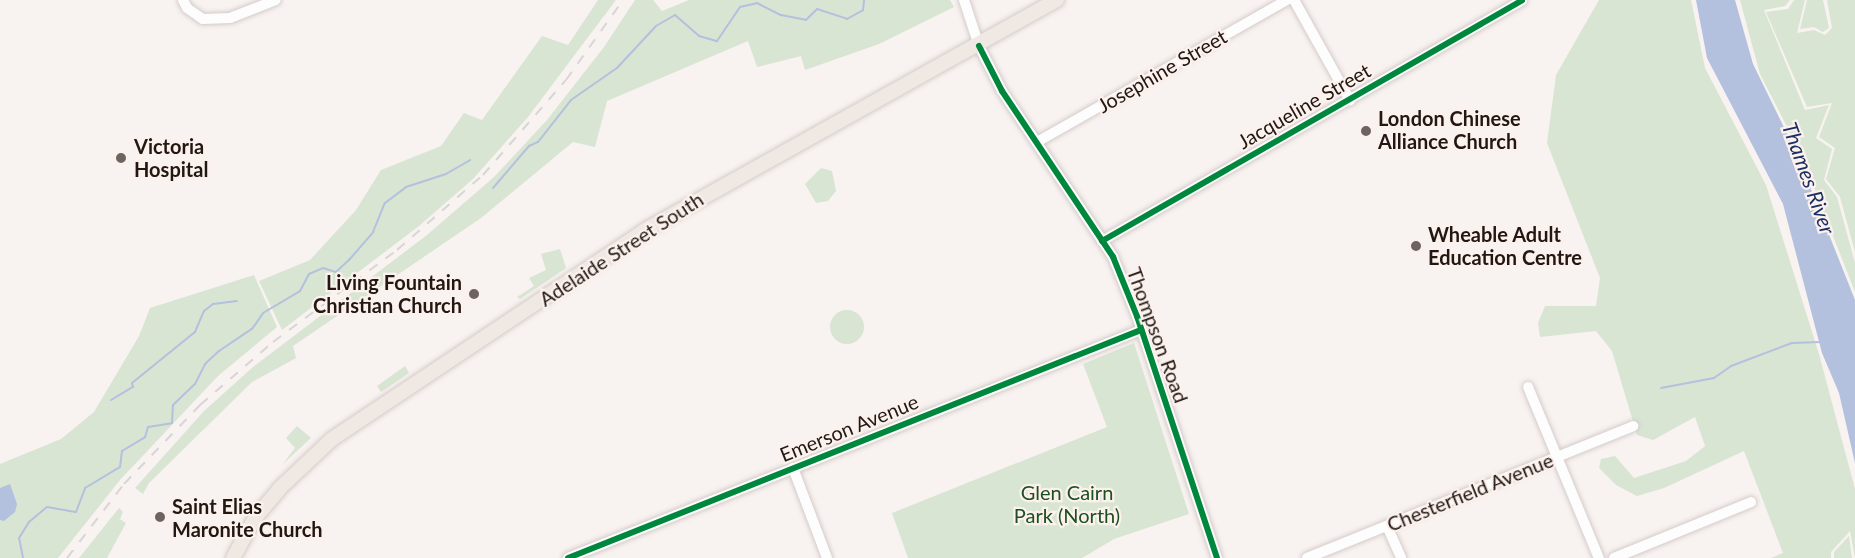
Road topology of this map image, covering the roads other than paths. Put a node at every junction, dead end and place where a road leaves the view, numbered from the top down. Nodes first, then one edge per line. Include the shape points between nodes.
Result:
1 (183, 0) edge
2 (276, 0) edge
3 (964, 0) edge
4 (1057, 0) edge
5 (1287, 0) edge
6 (1294, 0) edge
7 (1522, 0) edge
8 (1503, 5) edge
9 (979, 46) junction
10 (1350, 100) junction
11 (1037, 142) junction
12 (1102, 240) junction
13 (1142, 330) junction
14 (1528, 387) dead end
15 (1633, 426) dead end
16 (1556, 456) junction
17 (793, 468) junction
18 (1751, 502) dead end
19 (1387, 526) junction
20 (587, 554) edge
21 (233, 558) edge
22 (568, 558) edge
23 (826, 558) edge
24 (1216, 558) edge
25 (1307, 558) edge
26 (1401, 558) edge
27 (1599, 558) edge
28 (1614, 558) edge

1 - 2 street via 187,8 204,19 230,18
3 - 9 street, Thompson Road
4 - 9 main road, Adelaide Street South
5 - 11 street, Josephine Street
6 - 10 street
7 - 8 street, Jacqueline Street
8 - 10 street, Jacqueline Street
9 - 11 street, Thompson Road via 1002,91
9 - 21 main road, Adelaide Street South via 670,215 332,439 299,467 261,510
10 - 12 street, Jacqueline Street
11 - 12 street, Thompson Road
12 - 13 street, Thompson Road
13 - 17 street, Emerson Avenue
13 - 24 street, Thompson Road
14 - 16 street
15 - 16 street, Chesterfield Avenue
16 - 19 street, Chesterfield Avenue
16 - 27 street
17 - 20 street, Emerson Avenue
17 - 23 street
18 - 28 street
19 - 25 street, Chesterfield Avenue
19 - 26 street
20 - 22 street, Emerson Avenue

